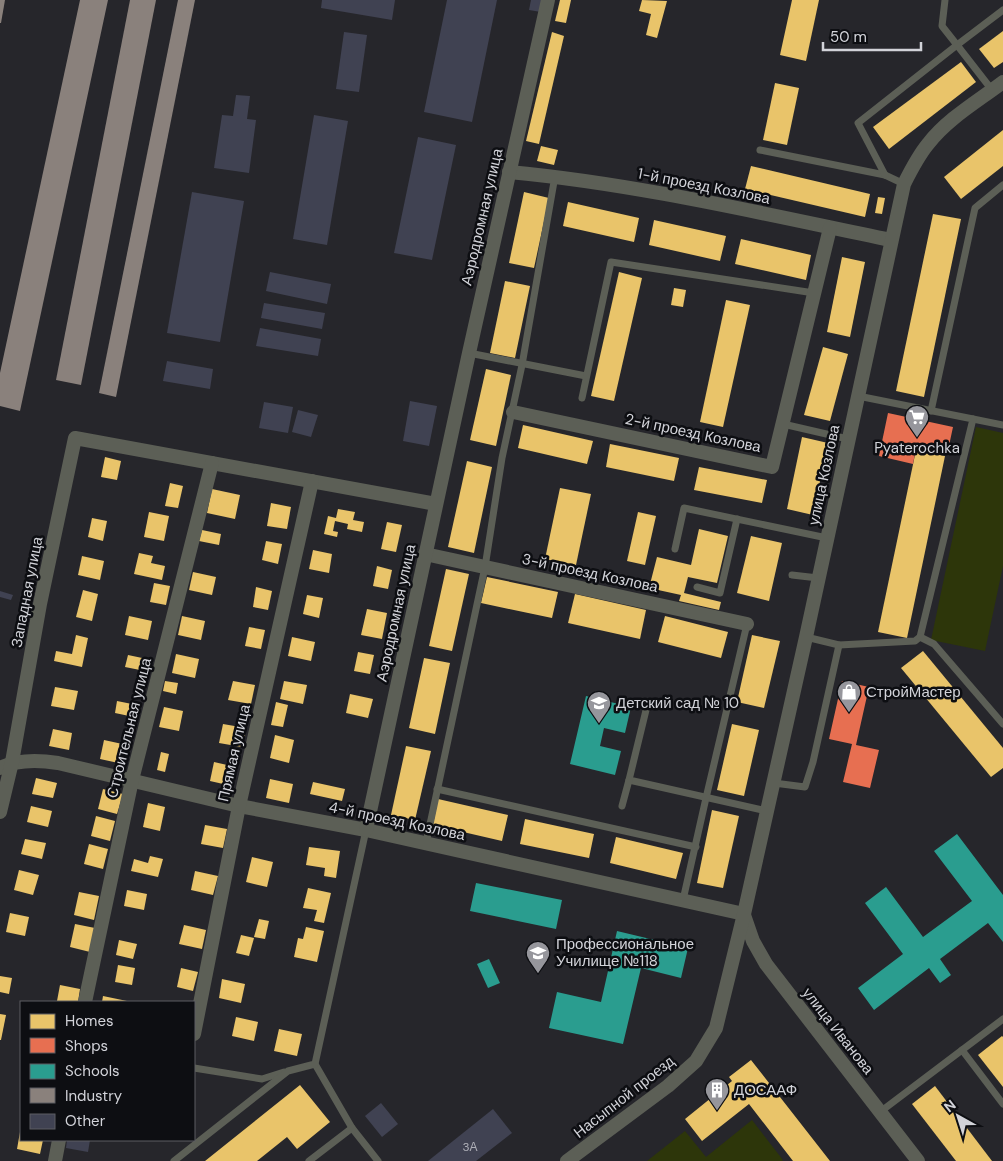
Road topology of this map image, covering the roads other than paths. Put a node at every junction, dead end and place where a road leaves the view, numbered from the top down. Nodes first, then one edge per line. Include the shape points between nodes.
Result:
1 (548, 0) edge
2 (945, 0) edge
3 (1003, 10) edge
4 (957, 45) junction
5 (1003, 82) edge
6 (992, 90) junction
7 (760, 150) dead end
8 (509, 172) junction
9 (885, 175) junction
10 (555, 176) junction
11 (904, 184) junction
12 (1003, 185) edge
13 (830, 228) junction
14 (891, 240) junction
15 (814, 294) junction
16 (469, 354) junction
17 (522, 365) junction
18 (586, 376) junction
19 (858, 396) junction
20 (582, 398) dead end
21 (931, 410) junction
22 (513, 412) junction
23 (973, 419) junction
24 (783, 424) junction
25 (1003, 425) edge
26 (848, 439) junction
27 (212, 463) junction
28 (312, 481) junction
29 (436, 504) junction
30 (737, 519) junction
31 (827, 538) junction
32 (675, 549) dead end
33 (425, 554) junction
34 (485, 567) junction
35 (792, 575) dead end
36 (818, 578) junction
37 (697, 587) dead end
38 (747, 624) joint
39 (806, 637) junction
40 (920, 637) junction
41 (839, 645) junction
42 (648, 702) dead end
43 (1003, 724) edge
44 (6, 765) edge
45 (132, 780) junction
46 (629, 780) junction
47 (774, 782) junction
48 (437, 789) junction
49 (706, 798) junction
50 (239, 806) junction
51 (622, 806) dead end
52 (767, 811) junction
53 (0, 812) edge
54 (366, 830) junction
55 (426, 844) junction
56 (696, 847) junction
57 (683, 900) junction
58 (744, 914) junction
59 (85, 1001) edge
60 (1003, 1019) edge
61 (195, 1029) edge
62 (962, 1050) junction
63 (315, 1064) junction
64 (195, 1068) edge
65 (288, 1071) junction
66 (1003, 1104) edge
67 (880, 1112) junction
68 (352, 1128) junction
69 (59, 1141) edge
70 (55, 1161) edge
71 (174, 1161) edge
72 (310, 1161) edge
73 (378, 1161) edge
74 (567, 1161) edge
75 (918, 1161) edge

1 - 8 street, Аэродромная улица
2 - 4 lane via 942,26
3 - 4 lane
4 - 6 lane
4 - 9 lane via 858,122
5 - 6 street, улица Козлова
6 - 11 street, улица Козлова via 928,143
7 - 9 lane
8 - 10 street, 1-й проезд Козлова
8 - 16 street, Аэродромная улица
9 - 11 lane
10 - 13 street, 1-й проезд Козлова
10 - 17 lane
11 - 14 street, улица Козлова
12 - 21 lane via 974,208
13 - 14 street, 1-й проезд Козлова
13 - 15 street, 2-й проезд Козлова
14 - 19 street, улица Козлова
15 - 18 lane via 611,262
15 - 24 street, 2-й проезд Козлова
16 - 17 lane
16 - 29 street, Аэродромная улица
17 - 18 lane
17 - 22 lane
18 - 20 lane
19 - 21 lane
19 - 26 street, улица Козлова
21 - 23 lane
22 - 24 street, 2-й проезд Козлова via 772,466
22 - 34 lane via 502,458
23 - 25 lane
23 - 40 lane
24 - 26 lane
26 - 31 street, улица Козлова
27 - 28 street
27 - 44 street, Западная улица via 75,438
27 - 45 street, Строительная улица
28 - 29 street
28 - 50 street, Прямая улица
29 - 33 street, Аэродромная улица
30 - 31 lane
30 - 32 lane via 684,508
30 - 37 lane via 720,593
31 - 36 street, улица Козлова
33 - 34 street, 3-й проезд Козлова
33 - 54 street, Аэродромная улица
34 - 38 street, 3-й проезд Козлова
34 - 48 lane
35 - 36 lane
36 - 39 street, улица Козлова
38 - 49 lane
39 - 41 lane
39 - 47 street, улица Козлова
40 - 41 lane via 914,641
40 - 43 lane via 934,644
41 - 47 lane via 805,787
42 - 46 lane
44 - 45 street, 4-й проезд Козлова via 43,760
44 - 53 street, Западная улица
45 - 50 street, 4-й проезд Козлова
45 - 59 street, Строительная улица
46 - 49 lane
46 - 51 lane
47 - 52 street, улица Козлова
48 - 55 lane
48 - 56 lane
49 - 52 lane
49 - 56 lane
50 - 54 street, 4-й проезд Козлова
50 - 61 street, Прямая улица
52 - 58 street, улица Козлова
54 - 55 street, 4-й проезд Козлова
54 - 63 lane, Аэродромная улица
55 - 57 street, 4-й проезд Козлова
56 - 57 lane
57 - 58 street, 4-й проезд Козлова
58 - 67 street, улица Иванова via 766,964
58 - 74 street, Насыпной проезд via 716,1028 696,1061 668,1086
60 - 62 lane
62 - 66 lane
62 - 67 lane
63 - 65 lane
63 - 68 lane
64 - 65 lane via 262,1079
65 - 71 lane
67 - 75 street, улица Иванова
68 - 72 lane
68 - 73 lane
69 - 70 street

